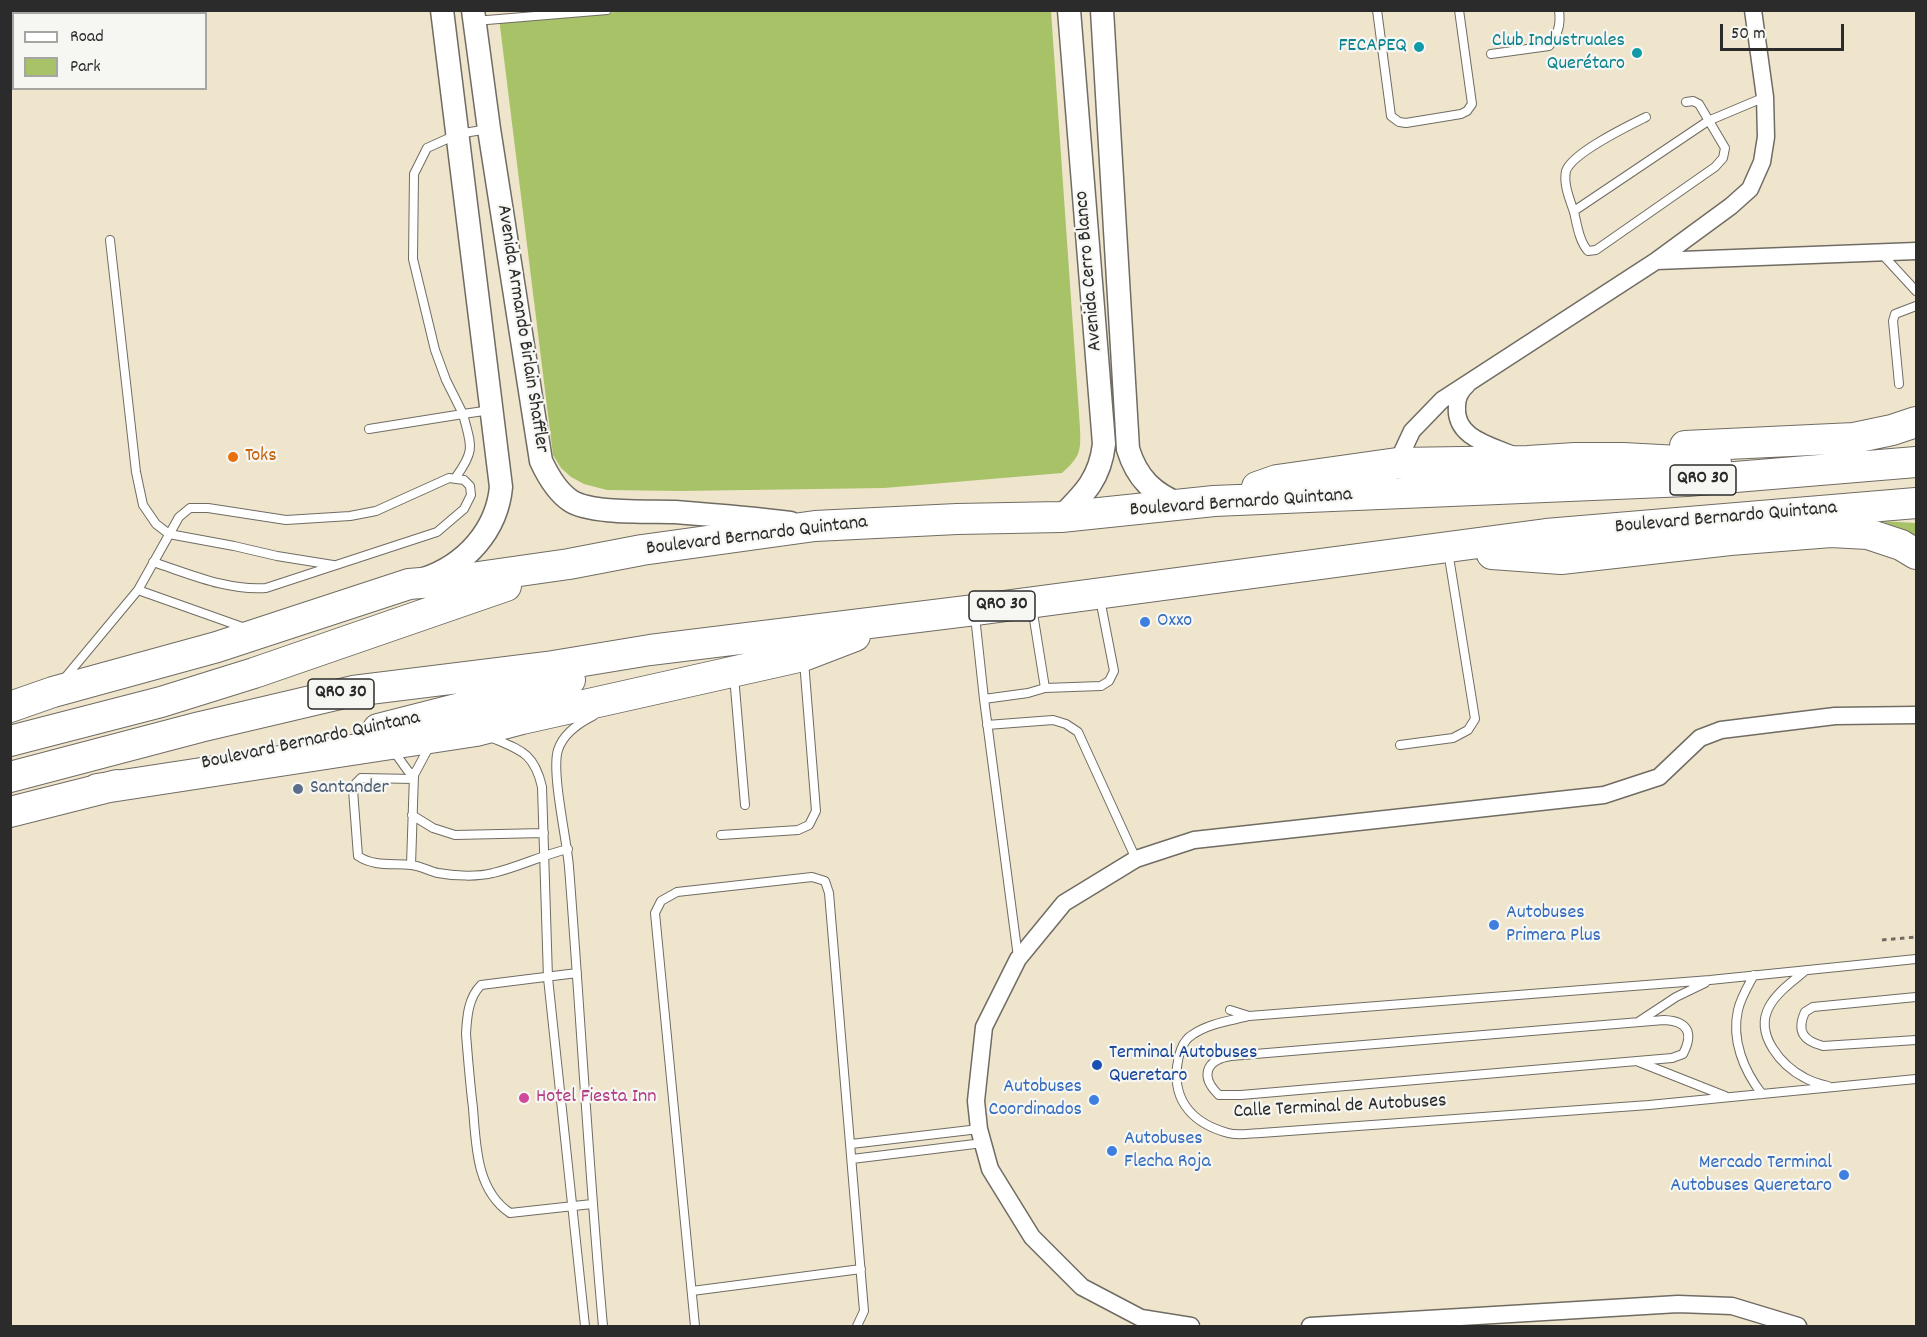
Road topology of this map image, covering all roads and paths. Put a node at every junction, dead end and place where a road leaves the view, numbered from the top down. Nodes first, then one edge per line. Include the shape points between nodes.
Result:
1 (442, 10) edge
2 (607, 10) edge
3 (1069, 10) edge
4 (1102, 10) edge
5 (1377, 10) edge
6 (1459, 10) edge
7 (1559, 10) edge
8 (1753, 10) edge
9 (474, 16) edge
10 (1491, 54) dead end
11 (1765, 97) junction
12 (1686, 102) dead end
13 (1646, 117) dead end
14 (1708, 121) junction
15 (489, 129) junction
16 (458, 134) junction
17 (1574, 211) junction
18 (110, 240) dead end
19 (1917, 251) edge
20 (1881, 253) junction
21 (1656, 261) junction
22 (1917, 291) edge
23 (1917, 306) edge
24 (1473, 380) junction
25 (1899, 384) dead end
26 (492, 410) junction
27 (463, 414) junction
28 (1917, 422) edge
29 (369, 429) dead end
30 (1623, 458) junction
31 (1528, 461) junction
32 (1917, 462) edge
33 (1397, 463) junction
34 (1876, 466) junction
35 (456, 477) junction
36 (1214, 501) junction
37 (1917, 503) edge
38 (1181, 505) junction
39 (1855, 508) junction
40 (1917, 515) edge
41 (1061, 517) junction
42 (815, 526) junction
43 (169, 534) junction
44 (1448, 548) junction
45 (1917, 554) edge
46 (153, 562) junction
47 (569, 564) junction
48 (333, 565) junction
49 (409, 584) junction
50 (138, 590) junction
51 (1099, 592) junction
52 (1031, 601) junction
53 (975, 610) junction
54 (906, 617) junction
55 (259, 634) junction
56 (679, 647) junction
57 (803, 656) junction
58 (734, 672) junction
59 (1045, 688) junction
60 (654, 690) junction
61 (53, 692) junction
62 (984, 699) junction
63 (10, 707) edge
64 (1917, 715) edge
65 (987, 725) junction
66 (476, 731) junction
67 (434, 738) junction
68 (10, 741) edge
69 (1400, 745) dead end
70 (390, 746) junction
71 (10, 777) edge
72 (414, 777) junction
73 (97, 789) junction
74 (745, 805) dead end
75 (10, 812) edge
76 (412, 815) junction
77 (544, 833) junction
78 (721, 835) dead end
79 (568, 849) junction
80 (544, 854) junction
81 (1136, 859) junction
82 (411, 865) junction
83 (1917, 937) edge
84 (1882, 940) dead end
85 (1018, 959) junction
86 (1917, 959) edge
87 (1806, 970) junction
88 (577, 973) junction
89 (1754, 975) junction
90 (548, 978) junction
91 (1710, 980) junction
92 (1917, 997) edge
93 (1230, 1010) dead end
94 (1249, 1016) junction
95 (1637, 1022) junction
96 (1917, 1040) edge
97 (1636, 1061) junction
98 (1917, 1079) edge
99 (1832, 1088) junction
100 (1762, 1094) junction
101 (1728, 1097) junction
102 (981, 1136) junction
103 (851, 1144) junction
104 (852, 1159) junction
105 (592, 1204) junction
106 (572, 1208) junction
107 (861, 1269) junction
108 (692, 1291) junction
109 (585, 1326) edge
110 (603, 1326) edge
111 (695, 1326) edge
112 (857, 1326) edge
113 (1191, 1326) edge
114 (1310, 1326) edge
115 (1798, 1326) edge

1 - 16 street, Avenida Armando Birlain Shaffler
2 - 9 lane
3 - 41 street, Avenida Cerro Blanco via 1104,444 1096,477
4 - 38 street, Avenida Cerro Blanco via 1128,449 1145,482
5 - 6 lane via 1391,117 1406,123 1461,114 1472,104
7 - 10 lane via 1561,23 1549,46
8 - 11 street
9 - 15 street, Avenida Armando Birlain Shaffler
11 - 14 lane
11 - 21 street via 1762,162 1750,189
12 - 14 lane via 1699,104
13 - 17 lane via 1581,154 1569,166 1566,185
14 - 17 lane
14 - 17 lane via 1725,148 1723,158 1596,250 1588,251 1584,246
15 - 16 lane
15 - 42 street, Avenida Armando Birlain Shaffler via 541,461 558,490 572,501 595,509 743,516
16 - 26 street, Avenida Armando Birlain Shaffler
16 - 27 lane via 427,148 414,174 413,259 435,350
18 - 43 lane via 143,505 156,524
19 - 20 street
20 - 21 street
20 - 22 lane
21 - 24 street
23 - 25 lane via 1895,314 1893,321
24 - 31 street via 1457,400 1459,423 1479,441
24 - 33 street via 1442,400 1412,431
26 - 27 lane
26 - 49 street, Avenida Armando Birlain Shaffler via 501,487 491,525 477,544 444,571
27 - 29 lane
27 - 35 lane via 471,443 469,459
28 - 30 highway via 1854,438 1693,445
30 - 31 highway
30 - 34 highway via 1717,463 1819,460
31 - 33 highway
32 - 34 highway, Boulevard Bernardo Quintana / QRO 30
33 - 36 highway via 1277,480
34 - 36 highway, Boulevard Bernardo Quintana / QRO 30 via 1687,481
35 - 43 lane via 448,477 376,511 350,516 286,520 190,508
35 - 48 lane via 470,486 471,495 464,509 437,532
36 - 38 highway, Boulevard Bernardo Quintana / QRO 30
37 - 39 highway, Boulevard Bernardo Quintana / QRO 30
38 - 41 highway, Boulevard Bernardo Quintana / QRO 30
39 - 40 highway
39 - 44 highway, Boulevard Bernardo Quintana / QRO 30 via 1546,534
41 - 42 highway, Boulevard Bernardo Quintana / QRO 30
42 - 47 highway, Boulevard Bernardo Quintana / QRO 30
43 - 46 lane
43 - 48 lane
44 - 45 highway via 1561,559 1831,532 1868,534
44 - 51 highway, Boulevard Bernardo Quintana / QRO 30
44 - 69 lane via 1475,719 1468,730 1453,738
46 - 48 lane via 248,589 291,581
46 - 50 lane
47 - 49 highway, Boulevard Bernardo Quintana / QRO 30
47 - 68 highway, Boulevard Bernardo Quintana / QRO 30 via 162,702
49 - 55 highway, Boulevard Bernardo Quintana / QRO 30
50 - 55 lane
50 - 61 lane
51 - 52 highway, Boulevard Bernardo Quintana / QRO 30
51 - 59 lane via 1114,671 1109,681 1101,686
52 - 53 highway, Boulevard Bernardo Quintana / QRO 30
52 - 59 lane
53 - 54 highway, Boulevard Bernardo Quintana / QRO 30
53 - 62 lane
54 - 56 highway, Boulevard Bernardo Quintana / QRO 30
54 - 57 highway
55 - 61 highway, Boulevard Bernardo Quintana / QRO 30
56 - 71 highway, Boulevard Bernardo Quintana / QRO 30 via 353,691
56 - 73 highway, Boulevard Bernardo Quintana / QRO 30 via 616,668 405,723
57 - 58 highway
57 - 78 lane via 816,811 813,818 798,830
58 - 60 highway
58 - 74 lane
59 - 62 lane
60 - 66 highway
60 - 79 lane via 580,722 565,736 556,768
61 - 63 highway, Boulevard Bernardo Quintana / QRO 30
62 - 65 lane
64 - 81 street via 1834,716 1721,730 1700,738 1659,777 1604,795 1194,840
65 - 81 lane via 1053,720 1078,732
65 - 85 lane
66 - 67 highway
66 - 77 lane via 534,761 542,787
67 - 70 highway
67 - 72 lane
70 - 72 lane
70 - 73 highway
72 - 76 lane
72 - 82 lane via 362,778 353,790 358,856 366,862
73 - 75 highway, Boulevard Bernardo Quintana / QRO 30
76 - 77 lane via 455,835
76 - 82 lane
77 - 80 lane
79 - 80 lane
79 - 88 lane
80 - 82 lane via 492,873 439,873
80 - 90 lane
81 - 85 street via 1064,903
83 - 84 path
85 - 102 street via 984,1027 976,1101
86 - 87 lane, Calle Terminal de Autobuses
87 - 89 lane, Calle Terminal de Autobuses
87 - 99 lane via 1768,1008 1765,1033 1788,1067
88 - 90 lane
88 - 105 lane
89 - 91 lane, Calle Terminal de Autobuses
89 - 100 lane via 1743,996 1736,1025 1743,1064
90 - 106 lane
90 - 106 lane via 487,983 474,991 466,1034 478,1161 486,1184 501,1207 510,1213
91 - 94 lane, Calle Terminal de Autobuses
91 - 95 lane
92 - 96 lane via 1813,1007 1805,1012 1801,1027 1810,1042 1823,1046
93 - 94 lane
94 - 101 lane, Calle Terminal de Autobuses via 1189,1032 1178,1055 1175,1083 1185,1108 1203,1123 1230,1134
95 - 97 lane via 1675,1020 1689,1033 1683,1054
95 - 97 lane via 1231,1056 1218,1058 1208,1073 1209,1085 1219,1095 1227,1096
97 - 101 lane
98 - 99 lane, Calle Terminal de Autobuses
99 - 100 lane, Calle Terminal de Autobuses
100 - 101 lane, Calle Terminal de Autobuses
102 - 103 lane
102 - 104 lane
102 - 113 street via 990,1169 1032,1237 1082,1287 1141,1318
103 - 104 lane
103 - 108 lane via 830,893 825,881 812,877 677,892 661,901 655,913
104 - 107 lane
105 - 106 lane
105 - 110 lane
106 - 109 lane
107 - 108 lane
107 - 112 lane via 864,1311
108 - 111 lane
114 - 115 street via 1678,1304 1732,1306

